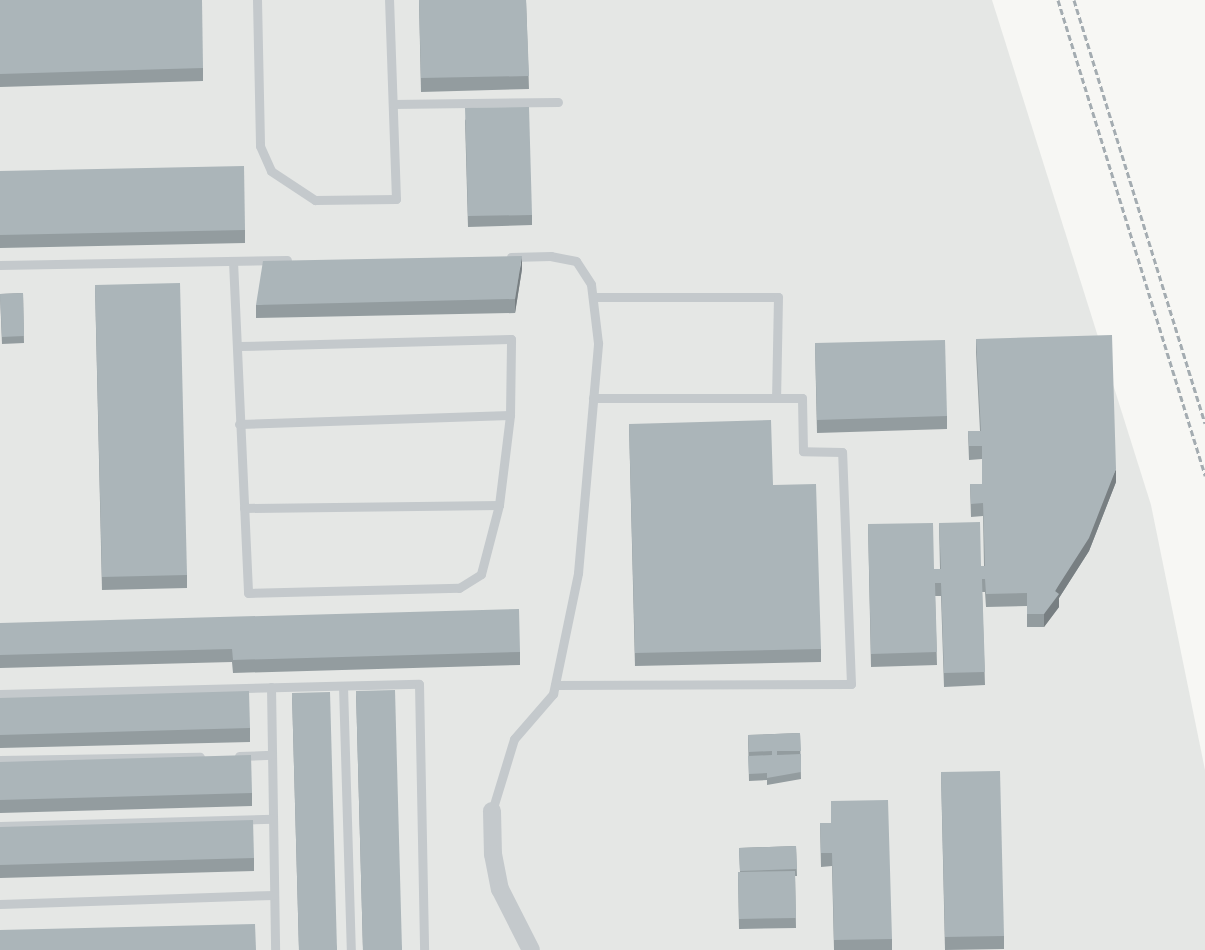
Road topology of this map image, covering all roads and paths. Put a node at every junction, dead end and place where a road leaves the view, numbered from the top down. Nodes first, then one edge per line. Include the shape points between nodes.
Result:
1 (257, 0) edge
2 (389, 0) edge
3 (558, 102) dead end
4 (393, 104) junction
5 (503, 257) edge
6 (296, 260) edge
7 (233, 261) junction
8 (0, 265) edge
9 (593, 297) junction
10 (239, 346) junction
11 (594, 398) junction
12 (776, 398) junction
13 (510, 415) junction
14 (239, 424) junction
15 (499, 505) junction
16 (244, 508) junction
17 (343, 686) junction
18 (555, 686) junction
19 (271, 687) junction
20 (0, 694) edge
21 (272, 755) junction
22 (208, 756) edge
23 (232, 756) edge
24 (0, 760) edge
25 (492, 811) joint
26 (273, 820) junction
27 (0, 826) edge
28 (274, 895) junction
29 (0, 904) edge
30 (274, 950) edge
31 (351, 950) edge
32 (424, 950) edge
33 (531, 950) edge

1 - 4 lane via 260,146 271,171 315,200 396,199
2 - 4 lane
3 - 4 lane
5 - 9 lane via 551,256 576,262 591,284
6 - 7 lane
7 - 8 lane
7 - 10 lane
9 - 11 lane via 598,343
9 - 12 lane via 778,297
10 - 13 lane via 511,338
10 - 14 lane
11 - 12 lane
11 - 18 lane via 578,573
12 - 18 lane via 802,398 803,451 842,452 851,684
13 - 14 lane
13 - 15 lane
14 - 16 lane
15 - 16 lane
15 - 16 lane via 481,574 459,588 248,593
17 - 19 lane
17 - 31 lane
17 - 32 lane via 419,684
18 - 25 lane via 553,694 514,739
19 - 20 lane
19 - 21 lane
21 - 23 lane
21 - 26 lane
22 - 24 lane
25 - 33 street via 493,854 500,890
26 - 27 lane
26 - 28 lane
28 - 29 lane
28 - 30 lane

